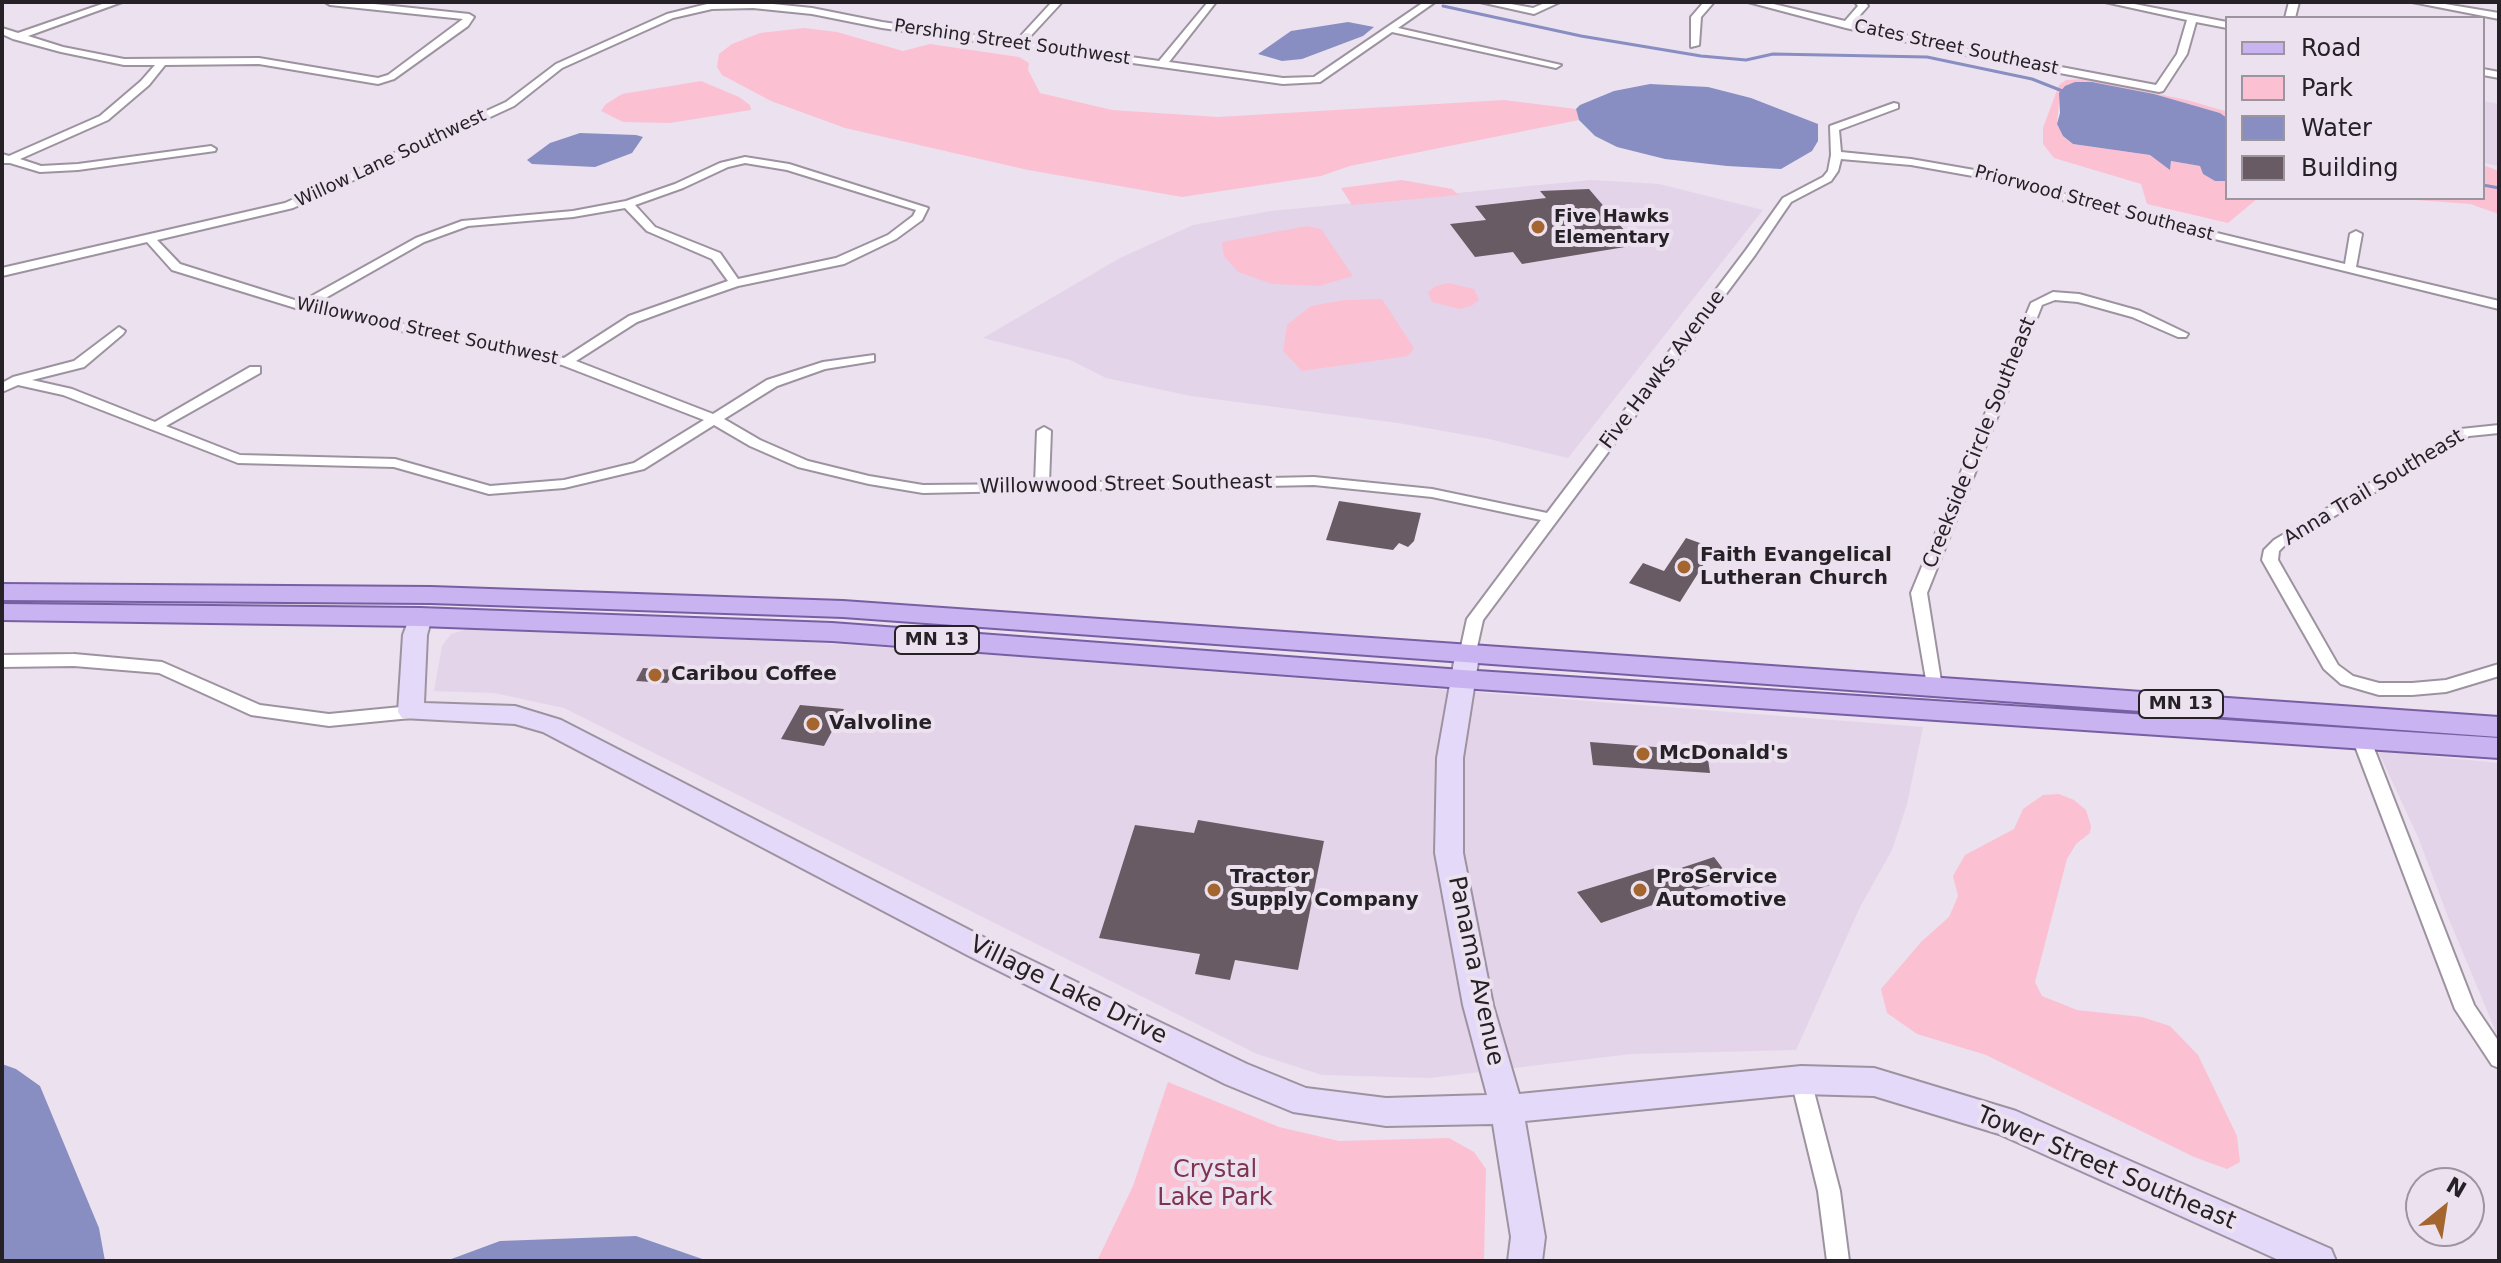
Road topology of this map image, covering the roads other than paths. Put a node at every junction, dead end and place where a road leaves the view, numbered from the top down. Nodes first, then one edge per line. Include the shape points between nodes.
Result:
1 (117, 2) edge
2 (330, 2) edge
3 (828, 2) edge
4 (1057, 2) edge
5 (1430, 2) edge
6 (1485, 2) edge
7 (1555, 2) edge
8 (1709, 2) edge
9 (1753, 2) edge
10 (1860, 2) edge
11 (2110, 2) edge
12 (2417, 2) edge
13 (1212, 3) edge
14 (712, 4) edge
15 (812, 11) junction
16 (2499, 16) edge
17 (2192, 18) junction
18 (1846, 25) junction
19 (2225, 25) edge
20 (1390, 29) junction
21 (2, 31) edge
22 (15, 37) junction
23 (1018, 44) junction
24 (1694, 45) dead end
25 (161, 63) junction
26 (1162, 64) junction
27 (1556, 65) dead end
28 (1894, 106) dead end
29 (211, 149) dead end
30 (1836, 155) junction
31 (4, 160) edge
32 (628, 204) junction
33 (2356, 234) dead end
34 (149, 238) junction
35 (2350, 269) junction
36 (2, 272) edge
37 (735, 283) junction
38 (2499, 305) edge
39 (302, 306) junction
40 (119, 331) dead end
41 (2182, 334) dead end
42 (869, 358) dead end
43 (566, 362) junction
44 (255, 370) dead end
45 (17, 381) junction
46 (2, 388) edge
47 (712, 418) junction
48 (155, 427) junction
49 (2499, 429) edge
50 (1044, 431) dead end
51 (1042, 488) junction
52 (1551, 518) junction
53 (2, 592) edge
54 (2, 612) edge
55 (420, 617) junction
56 (2, 661) edge
57 (1464, 668) junction
58 (2499, 670) edge
59 (1934, 687) junction
60 (1867, 694) junction
61 (411, 712) junction
62 (2499, 727) edge
63 (2361, 738) junction
64 (2499, 748) edge
65 (2499, 1059) edge
66 (1801, 1080) junction
67 (1507, 1109) junction
68 (1525, 1261) edge
69 (1838, 1261) edge
70 (2319, 1261) edge

1 - 22 street
2 - 25 street via 469,17 391,77 378,81 259,61
3 - 15 street
4 - 23 street
5 - 20 street
6 - 7 street via 1534,11
8 - 24 street via 1696,17
9 - 18 street, Cates Street Southeast
10 - 18 street via 1863,6
11 - 17 street
12 - 16 street
13 - 26 street
14 - 15 street, Pershing Street Southwest
14 - 34 street, Willow Lane Southwest via 670,16 559,66 510,104 289,206
15 - 23 street, Pershing Street Southwest
17 - 18 street, Cates Street Southeast via 2182,54 2159,89
17 - 19 street
20 - 26 street, Pershing Street Southwest via 1316,80 1283,81
20 - 27 street
21 - 22 street
22 - 25 street via 124,62
23 - 26 street, Pershing Street Southwest
25 - 31 street via 104,118
28 - 30 street, Five Hawks Avenue via 1834,128
29 - 31 street via 78,167 40,169
30 - 35 street, Priorwood Street Southeast via 2003,178 2093,206
30 - 52 street, Five Hawks Avenue via 1827,179 1787,200
32 - 37 street via 651,229 716,256
32 - 37 street via 745,160 789,167 922,208 918,218 892,237 840,261
32 - 39 street via 466,223 420,240
33 - 35 street
34 - 36 street, Willow Lane Southwest
34 - 39 street, Willowwood Street Southwest via 176,267
35 - 38 street, Priorwood Street Southeast
37 - 43 street via 633,319
39 - 43 street, Willowwood Street Southwest
40 - 45 street via 79,364
41 - 59 street, Creekside Circle Southeast via 2079,298 2053,296 2037,303 1919,593
42 - 47 street via 772,383
43 - 47 street, Willowwood Street Southwest
44 - 48 street
45 - 46 street
45 - 48 street via 67,392
47 - 48 street via 639,466 564,484 489,490 395,463 238,459
47 - 51 street, Willowwood Street Southeast via 803,464 869,480 923,489
49 - 58 street, Anna Trail Southeast via 2466,432 2279,543 2270,560 2332,669 2347,680 2379,689 2412,689 2446,686
50 - 51 street
51 - 52 street, Willowwood Street Southeast via 1314,481 1432,493
52 - 57 street, Five Hawks Avenue via 1475,619
53 - 57 main road, MN 13 via 431,595 843,609
54 - 55 main road, MN 13
55 - 57 main road, MN 13 via 832,632
55 - 61 street
56 - 61 street via 74,660 162,668 257,711 329,720
57 - 60 main road, MN 13
57 - 67 street, Panama Avenue via 1450,758 1449,853 1478,1005
59 - 60 main road, MN 13
59 - 62 main road, MN 13
60 - 63 main road, MN 13
61 - 67 street, Village Lake Drive via 515,715 552,726 979,948 1304,1102 1386,1112
63 - 64 main road, MN 13
63 - 65 street via 2465,1009
66 - 67 street, Tower Street Southeast
66 - 69 street via 1829,1191
66 - 70 street, Tower Street Southeast via 1874,1082 2005,1121
67 - 68 street, Panama Avenue via 1528,1237

